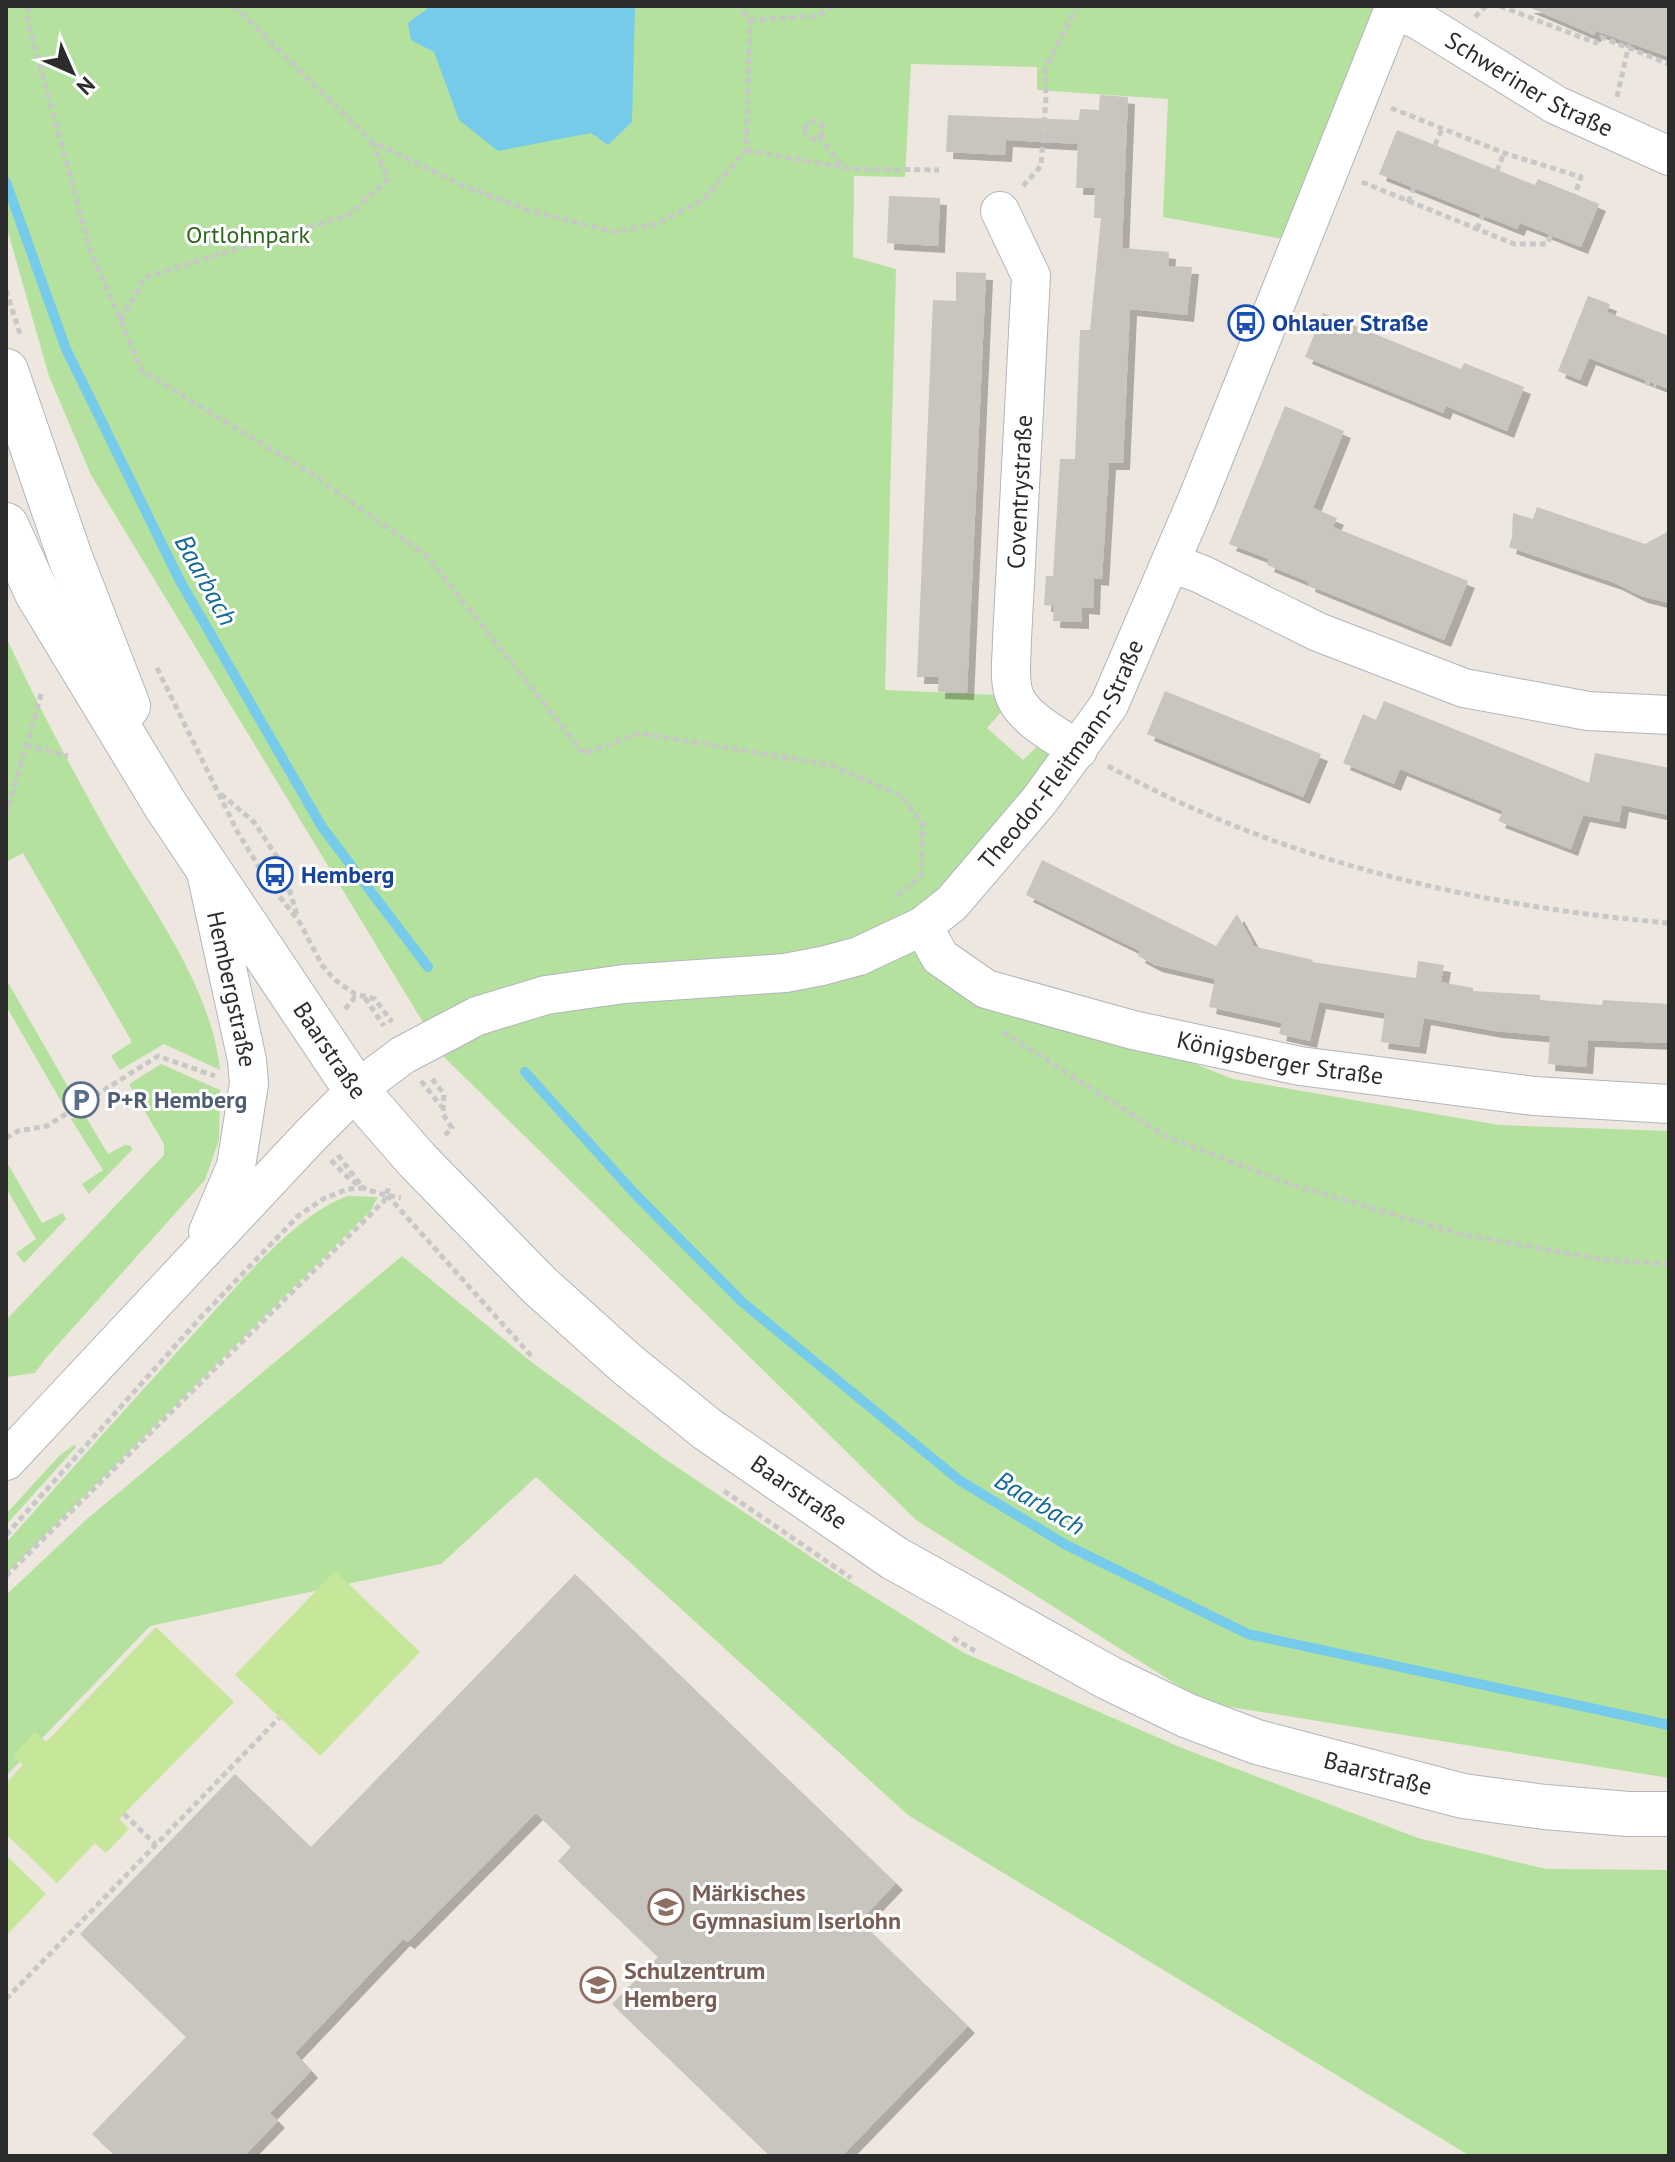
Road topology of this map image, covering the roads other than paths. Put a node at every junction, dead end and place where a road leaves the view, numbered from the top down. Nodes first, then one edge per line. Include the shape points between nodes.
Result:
1 (1394, 8) edge
2 (1669, 156) edge
3 (1000, 211) road end
4 (15, 360) edge
5 (6, 525) edge
6 (1171, 563) junction
7 (1669, 715) edge
8 (1078, 750) junction
9 (166, 806) junction
10 (204, 861) junction
11 (923, 926) junction
12 (356, 1090) junction
13 (1669, 1104) edge
14 (199, 1253) junction
15 (6, 1461) edge
16 (1669, 1814) edge

1 - 2 street, Schweriner Straße via 1556,105
1 - 6 street, Theodor-Fleitmann-Straße
3 - 8 street, Coventrystraße via 1031,276 1013,693 1025,711
4 - 9 main road, Baarstraße via 70,557
5 - 9 main road, Baarstraße via 44,607
6 - 7 street via 1318,632 1464,688 1588,711
6 - 8 street, Theodor-Fleitmann-Straße via 1109,705
8 - 11 street, Theodor-Fleitmann-Straße via 979,873
9 - 10 main road, Baarstraße
10 - 12 main road, Baarstraße
10 - 14 street, Hembergstraße via 249,1084 236,1166
11 - 12 street, Theodor-Fleitmann-Straße via 859,956 785,973 546,995 477,1016 426,1041
11 - 13 street, Königsberger Straße via 940,957 986,989 1133,1030 1300,1066 1534,1096
12 - 14 street, Hembergstraße
12 - 16 main road, Baarstraße via 540,1286 707,1429 894,1558 1109,1678 1257,1742 1463,1796
14 - 15 street, Hembergstraße

